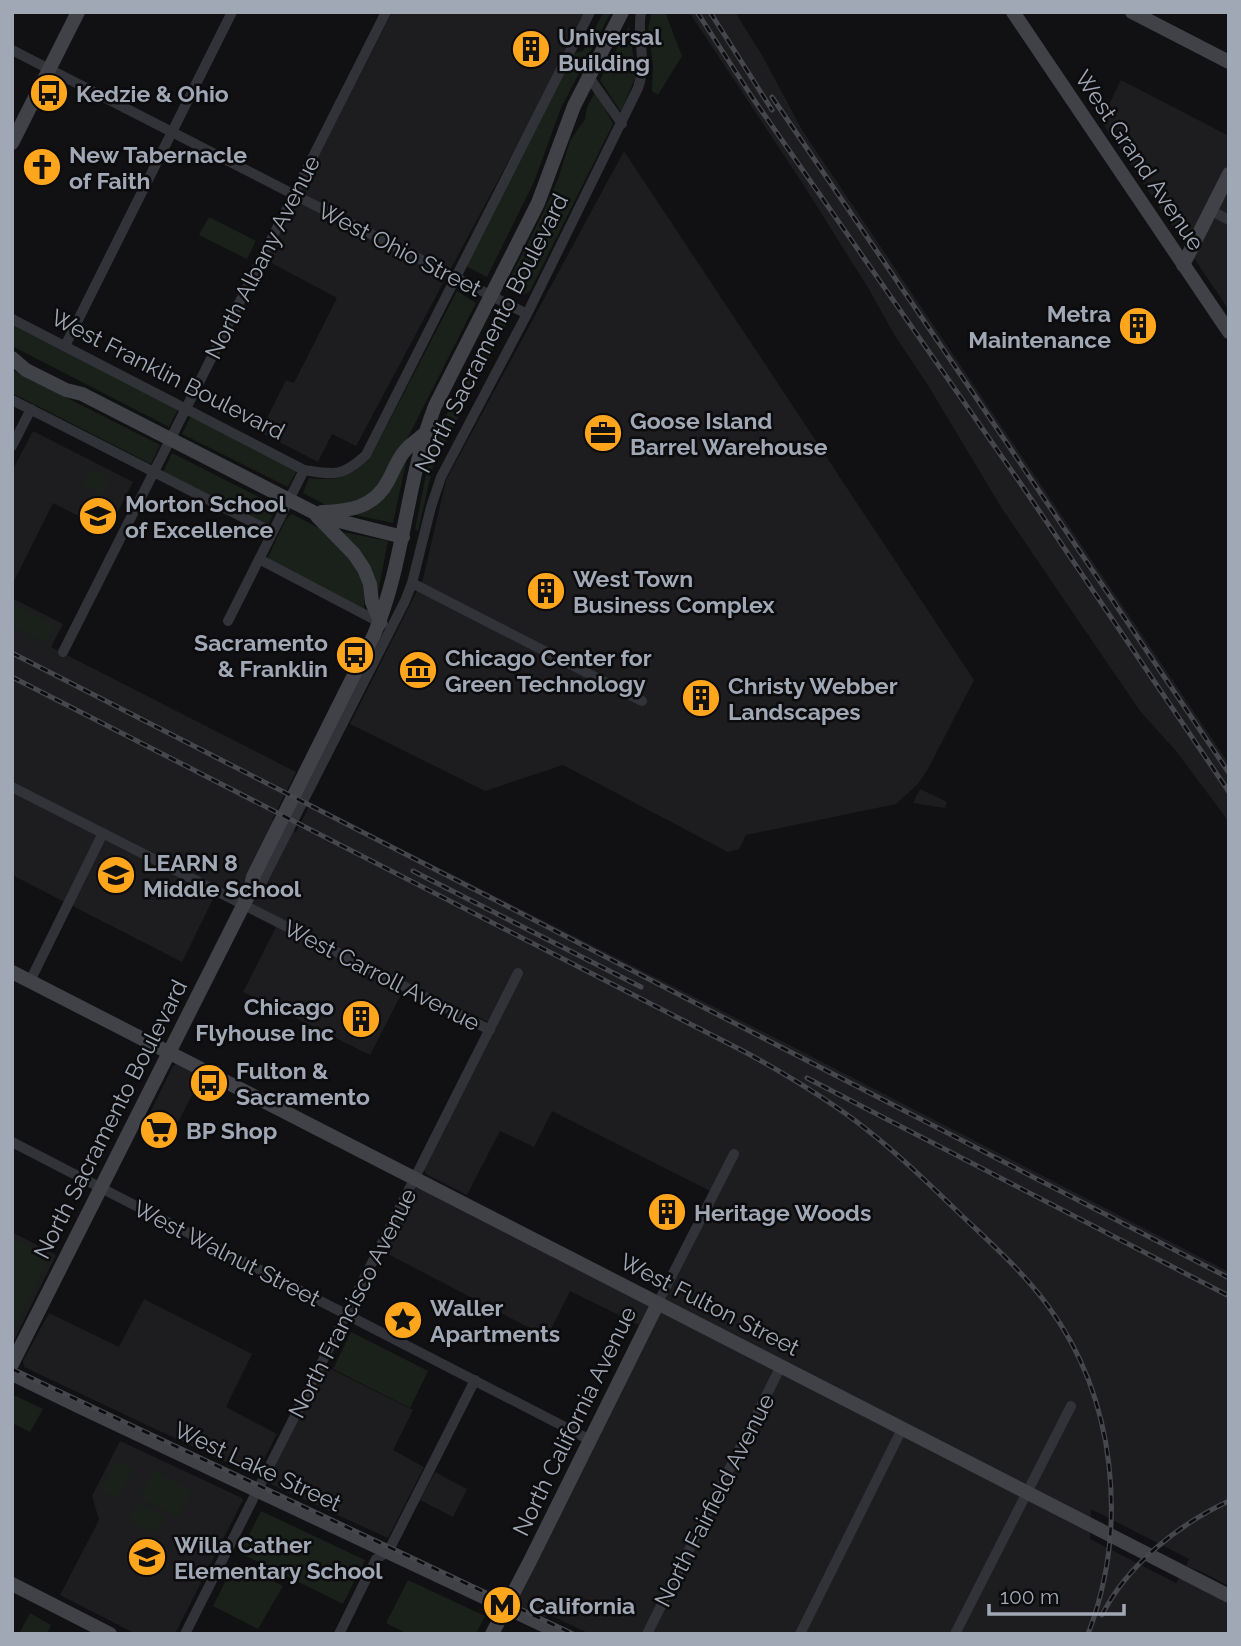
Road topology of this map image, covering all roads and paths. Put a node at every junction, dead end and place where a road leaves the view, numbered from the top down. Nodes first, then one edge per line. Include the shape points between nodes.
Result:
1 (78, 12) edge
2 (232, 12) edge
3 (386, 12) edge
4 (590, 12) edge
5 (622, 12) edge
6 (641, 12) edge
7 (1013, 12) edge
8 (1132, 12) edge
9 (1151, 17) edge
10 (12, 50) edge
11 (1229, 62) edge
12 (50, 69) junction
13 (589, 77) junction
14 (622, 124) junction
15 (172, 132) junction
16 (12, 143) edge
17 (1229, 174) edge
18 (294, 195) junction
19 (1210, 210) junction
20 (1229, 220) edge
21 (1183, 265) junction
22 (456, 278) junction
23 (492, 296) junction
24 (527, 314) junction
25 (12, 319) edge
26 (1229, 332) edge
27 (65, 346) junction
28 (13, 359) edge
29 (12, 400) edge
30 (31, 409) junction
31 (186, 409) junction
32 (424, 434) junction
33 (170, 440) junction
34 (12, 446) edge
35 (304, 470) junction
36 (154, 472) junction
37 (288, 500) junction
38 (313, 512) junction
39 (272, 533) junction
40 (403, 537) junction
41 (259, 559) junction
42 (412, 583) junction
43 (228, 621) dead end
44 (385, 625) junction
45 (62, 652) dead end
46 (642, 701) dead end
47 (12, 787) edge
48 (103, 833) junction
49 (246, 900) junction
50 (12, 972) edge
51 (519, 973) dead end
52 (30, 981) junction
53 (489, 1030) junction
54 (169, 1052) junction
55 (12, 1142) edge
56 (734, 1154) dead end
57 (415, 1178) junction
58 (101, 1188) junction
59 (658, 1303) junction
60 (346, 1314) junction
61 (13, 1364) edge
62 (781, 1366) junction
63 (475, 1380) junction
64 (29, 1382) junction
65 (12, 1385) edge
66 (1071, 1406) dead end
67 (902, 1429) junction
68 (590, 1440) junction
69 (257, 1491) junction
70 (1027, 1493) junction
71 (379, 1552) junction
72 (12, 1584) edge
73 (1229, 1597) edge
74 (504, 1615) edge
75 (110, 1634) edge
76 (185, 1634) edge
77 (339, 1634) edge
78 (562, 1634) edge
79 (647, 1634) edge
80 (800, 1634) edge
81 (955, 1634) edge

1 - 12 street
2 - 15 street
3 - 18 street, North Albany Avenue
4 - 22 street
5 - 13 street, North Sacramento Boulevard
6 - 14 street, North Sacramento Boulevard via 643,75
7 - 21 street, West Grand Avenue
8 - 9 street
9 - 11 street
10 - 12 street, West Ohio Street
12 - 15 street, West Ohio Street
12 - 16 street
13 - 14 street
13 - 23 street, North Sacramento Boulevard via 538,203
14 - 24 street, North Sacramento Boulevard
15 - 18 street, West Ohio Street
15 - 27 street
17 - 19 street
18 - 22 street, West Ohio Street
18 - 31 street, North Albany Avenue
19 - 20 street
19 - 21 street
21 - 26 street, West Grand Avenue
22 - 23 street, West Ohio Street
22 - 35 street via 366,455 341,473
23 - 24 street, West Ohio Street
23 - 32 street, North Sacramento Boulevard
24 - 42 street, North Sacramento Boulevard via 441,477
25 - 27 street, West Franklin Boulevard
27 - 31 street, West Franklin Boulevard
28 - 33 street via 30,362
29 - 30 street
30 - 34 street
30 - 36 street
31 - 33 street, North Albany Avenue
31 - 35 street, West Franklin Boulevard
32 - 38 street via 404,452 373,500 358,508
32 - 40 street, North Sacramento Boulevard
33 - 36 street, North Albany Avenue
33 - 37 street
35 - 37 street
36 - 39 street
36 - 45 street, North Albany Avenue
37 - 38 street
37 - 39 street
38 - 40 street
38 - 44 street via 364,569 372,602
39 - 41 street
40 - 44 street, North Sacramento Boulevard
41 - 43 street
41 - 44 street
42 - 44 street, North Sacramento Boulevard
42 - 46 street
44 - 49 street, North Sacramento Boulevard via 364,657 253,877
47 - 48 street, West Carroll Avenue
48 - 49 street, West Carroll Avenue
48 - 52 street
49 - 53 street, West Carroll Avenue
49 - 54 street, North Sacramento Boulevard
50 - 52 street, West Fulton Street
51 - 53 street, North Francisco Avenue
52 - 54 street, West Fulton Street
53 - 57 street, North Francisco Avenue
54 - 57 street, West Fulton Street
54 - 58 street, North Sacramento Boulevard
55 - 58 street, West Walnut Street
56 - 59 street, North California Avenue
57 - 59 street, West Fulton Street
57 - 60 street, North Francisco Avenue
58 - 60 street, West Walnut Street
58 - 61 street, North Sacramento Boulevard
59 - 62 street, West Fulton Street
59 - 68 street, North California Avenue
60 - 63 street, West Walnut Street
60 - 69 street, North Francisco Avenue
61 - 64 street, West Lake Street
62 - 67 street, West Fulton Street
62 - 79 street, North Fairfield Avenue
63 - 68 street, West Walnut Street
63 - 71 street
64 - 65 street
64 - 69 street, West Lake Street
66 - 70 street
67 - 70 street, West Fulton Street
67 - 80 street
68 - 74 street, North California Avenue
69 - 71 street, West Lake Street
69 - 76 street, North Francisco Avenue
70 - 73 street, West Fulton Street
70 - 81 street
71 - 74 street, West Lake Street via 448,1580 454,1592
71 - 77 street
72 - 75 street
74 - 78 street via 530,1619

